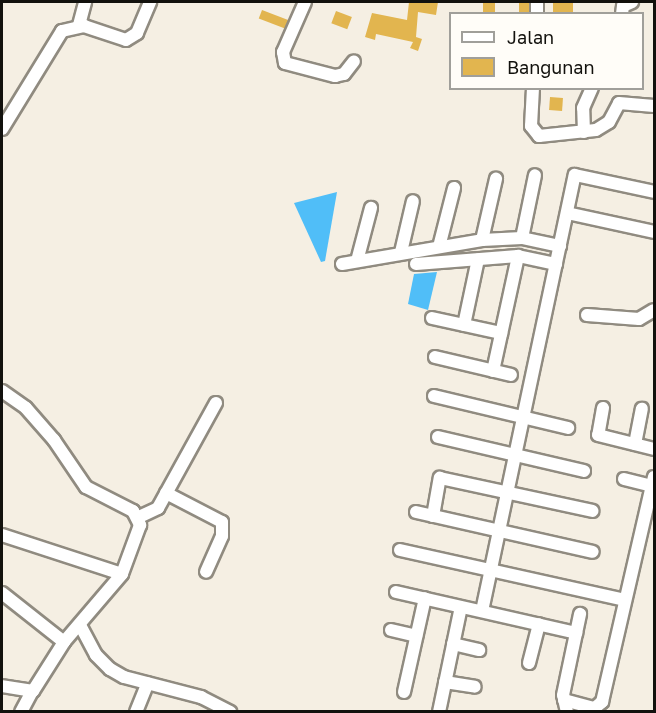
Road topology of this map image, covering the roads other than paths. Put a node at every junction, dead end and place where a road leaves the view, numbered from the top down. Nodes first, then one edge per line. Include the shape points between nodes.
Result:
1 (85, 2) edge
2 (150, 2) edge
3 (304, 2) edge
4 (632, 2) edge
5 (622, 12) edge
6 (79, 25) junction
7 (354, 62) dead end
8 (533, 90) edge
9 (591, 90) edge
10 (654, 106) edge
11 (2, 129) edge
12 (584, 132) junction
13 (535, 175) dead end
14 (496, 179) dead end
15 (454, 188) dead end
16 (654, 192) edge
17 (413, 201) dead end
18 (371, 208) dead end
19 (567, 213) junction
20 (654, 232) edge
21 (522, 238) junction
22 (482, 240) junction
23 (560, 246) junction
24 (439, 247) junction
25 (401, 252) junction
26 (518, 256) junction
27 (478, 259) junction
28 (357, 261) junction
29 (342, 264) dead end
30 (416, 264) dead end
31 (556, 264) junction
32 (654, 310) edge
33 (587, 315) dead end
34 (432, 318) dead end
35 (464, 325) junction
36 (501, 333) junction
37 (435, 357) dead end
38 (493, 371) junction
39 (511, 375) dead end
40 (2, 391) edge
41 (434, 396) dead end
42 (216, 404) dead end
43 (603, 408) dead end
44 (642, 409) dead end
45 (524, 417) junction
46 (568, 428) dead end
47 (438, 437) dead end
48 (635, 444) junction
49 (654, 449) edge
50 (515, 455) junction
51 (584, 471) dead end
52 (624, 479) dead end
53 (653, 486) edge
54 (507, 492) junction
55 (166, 494) junction
56 (592, 511) dead end
57 (416, 512) dead end
58 (433, 516) junction
59 (139, 517) junction
60 (499, 531) junction
61 (2, 535) edge
62 (400, 550) dead end
63 (593, 552) dead end
64 (491, 570) junction
65 (206, 572) dead end
66 (122, 574) junction
67 (396, 592) dead end
68 (2, 593) edge
69 (425, 598) junction
70 (625, 600) junction
71 (461, 607) junction
72 (482, 611) junction
73 (580, 614) dead end
74 (539, 624) junction
75 (80, 625) junction
76 (391, 630) dead end
77 (576, 633) junction
78 (416, 636) junction
79 (64, 642) junction
80 (453, 645) junction
81 (479, 650) dead end
82 (529, 663) dead end
83 (445, 682) junction
84 (148, 683) junction
85 (2, 686) edge
86 (475, 687) dead end
87 (404, 692) dead end
88 (31, 693) junction
89 (206, 706) edge
90 (566, 706) edge
91 (592, 710) edge
92 (21, 711) edge
93 (136, 711) edge
94 (230, 711) edge
95 (439, 711) edge

1 - 6 street
2 - 6 street via 137,33 126,40
3 - 7 street via 283,52 285,63 335,76 344,74
4 - 5 street via 622,6
6 - 11 street via 67,27 58,35
8 - 12 street via 531,126 535,133 545,136
9 - 12 street via 583,108
10 - 12 street via 619,103 604,126
13 - 21 street
14 - 22 street
15 - 24 street
16 - 19 street via 575,175
17 - 25 street
18 - 28 street
19 - 20 street
19 - 23 street
21 - 22 street
21 - 23 street
22 - 24 street
23 - 31 street
24 - 25 street
25 - 28 street
26 - 27 street
26 - 31 street
26 - 36 street
27 - 30 street
27 - 35 street
28 - 29 street
31 - 45 street
32 - 33 street via 639,319
34 - 35 street
35 - 36 street
36 - 38 street
37 - 38 street
38 - 39 street
40 - 59 street via 26,408 86,487
41 - 45 street
42 - 55 street
43 - 48 street via 598,435
44 - 48 street
45 - 46 street
45 - 50 street
47 - 50 street
48 - 49 street
50 - 51 street
50 - 54 street
52 - 53 street
53 - 70 street
54 - 56 street
54 - 58 street via 440,478
54 - 60 street
55 - 59 street via 154,512
55 - 65 street via 222,522 222,536
57 - 58 street
58 - 60 street
59 - 66 street via 139,532
60 - 63 street
60 - 64 street
61 - 66 street
62 - 64 street
64 - 70 street
64 - 72 street
66 - 75 street
67 - 69 street
68 - 79 street
69 - 71 street
69 - 78 street
70 - 91 street via 602,702
71 - 72 street
71 - 80 street
72 - 74 street
73 - 77 street
74 - 77 street
74 - 82 street
75 - 79 street
75 - 84 street via 96,655 110,669
76 - 78 street
77 - 90 street
78 - 87 street
79 - 88 street
80 - 81 street
80 - 83 street
83 - 86 street
83 - 95 street
84 - 89 street via 183,690
84 - 93 street
85 - 88 street
88 - 92 street
89 - 94 street
90 - 91 street

